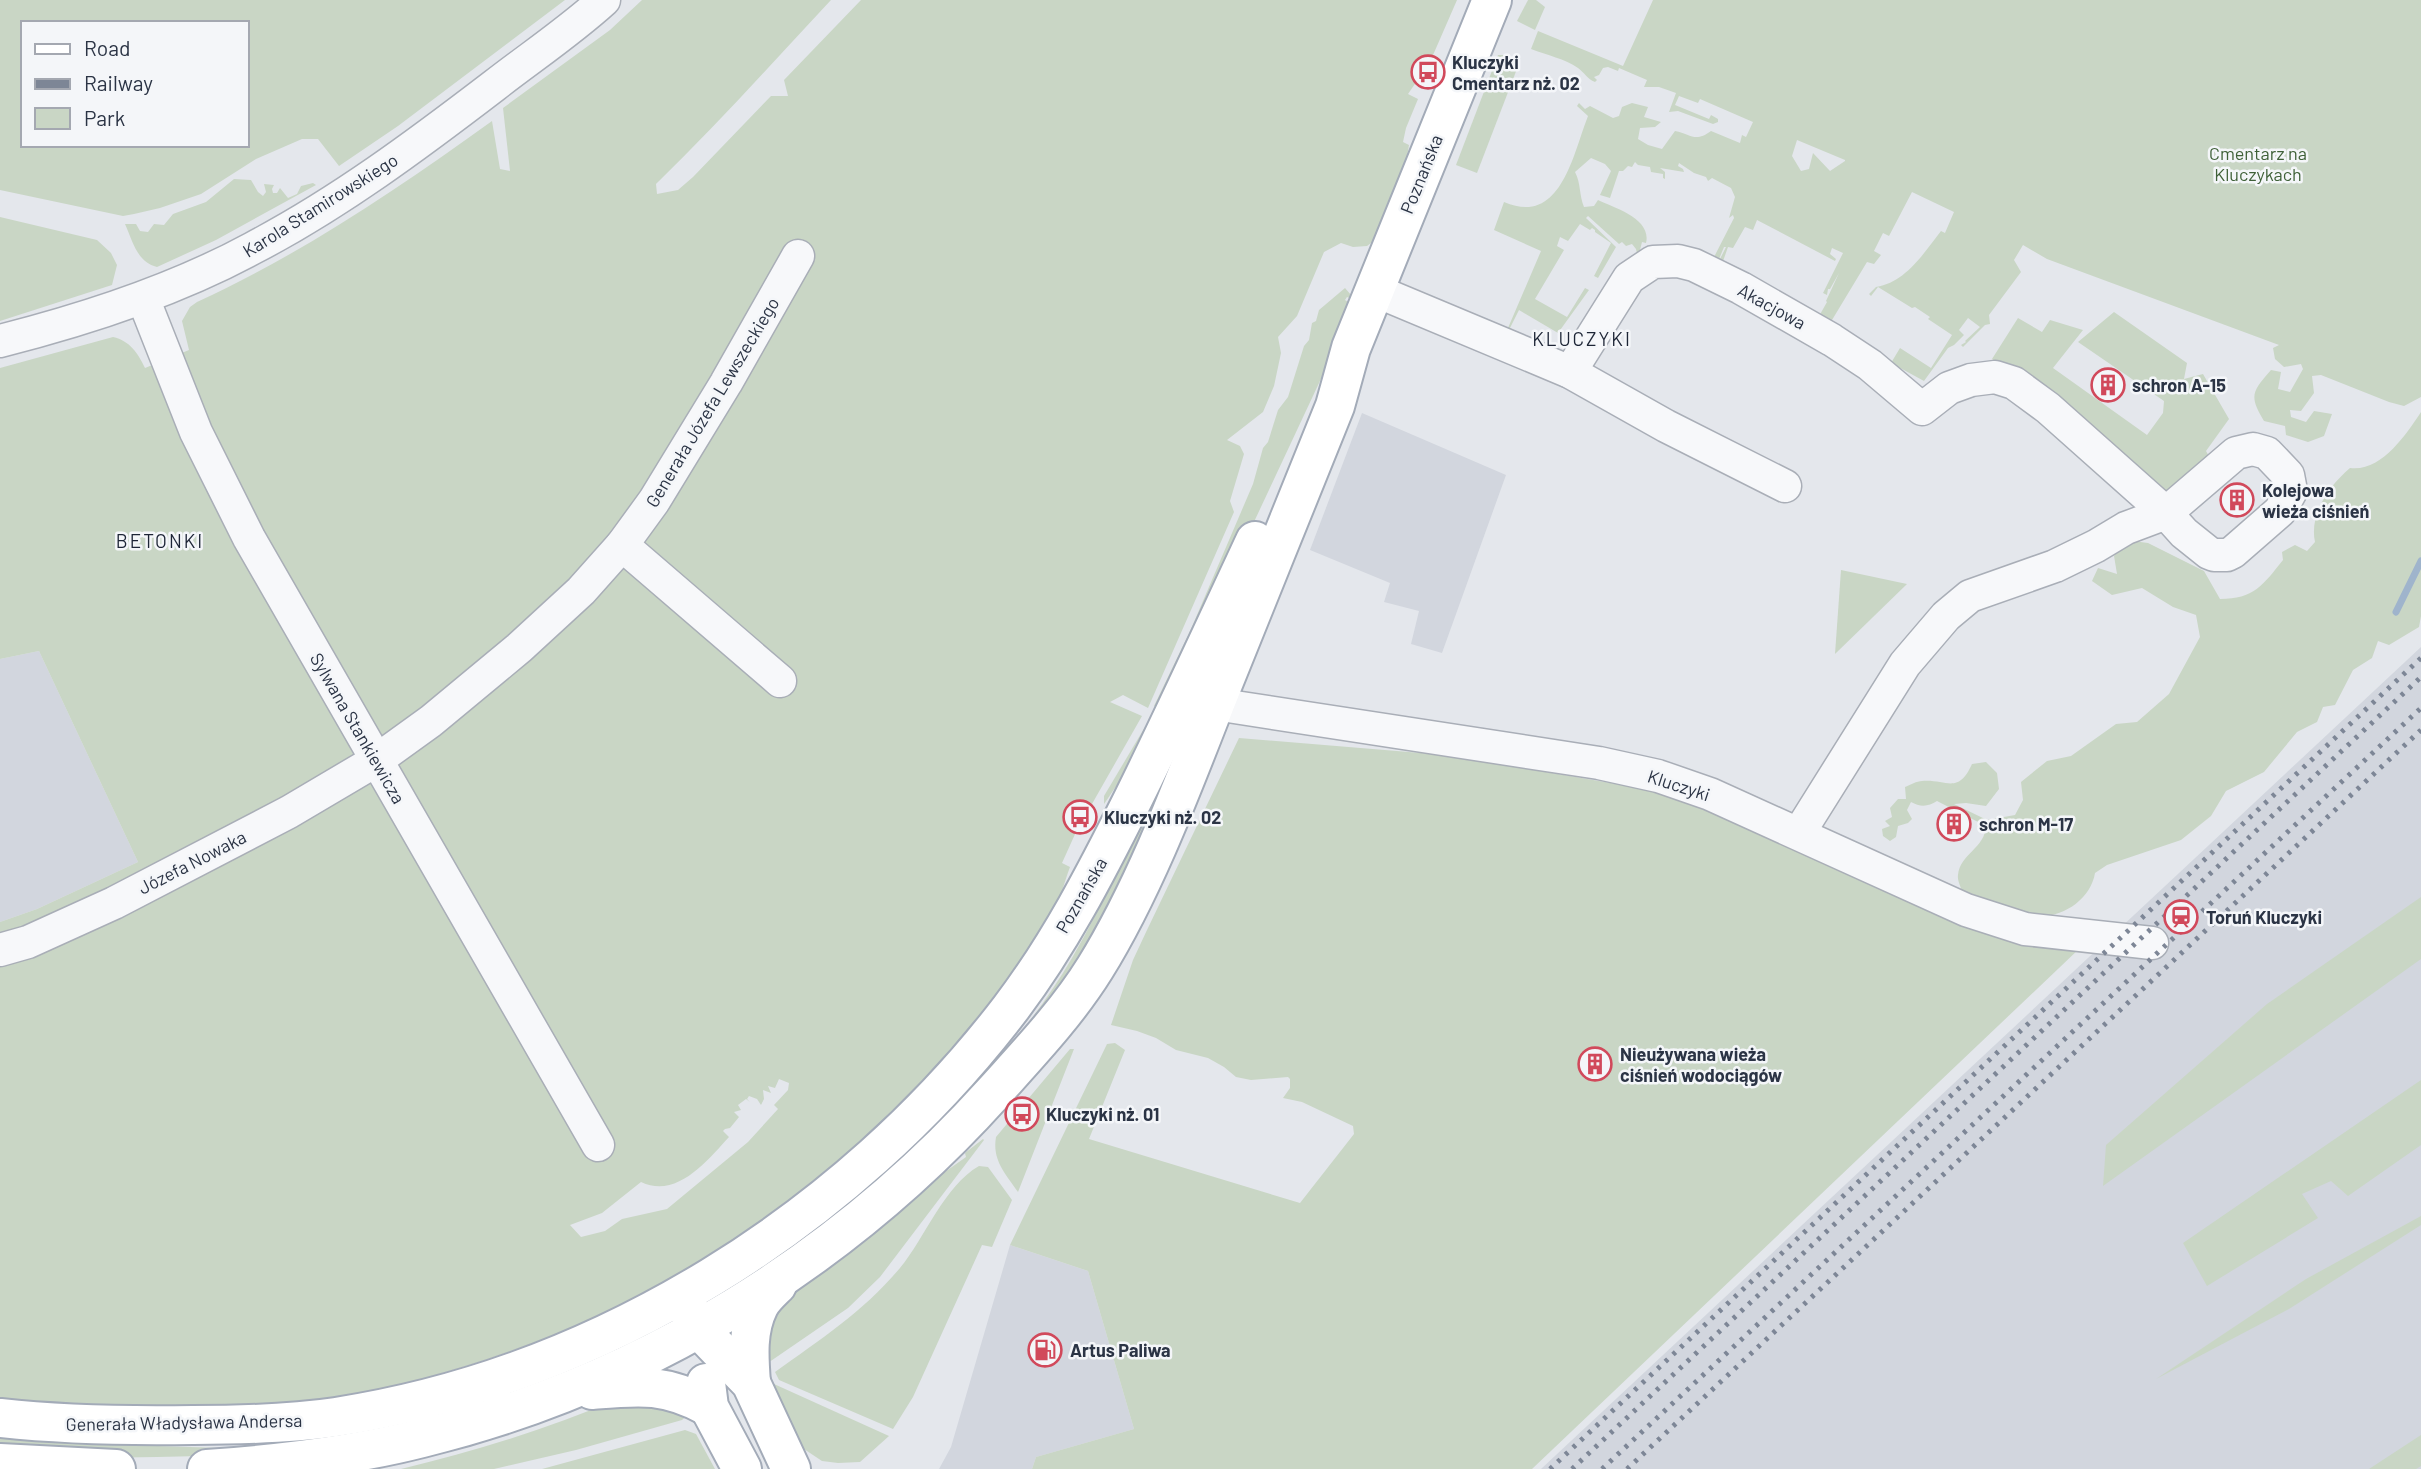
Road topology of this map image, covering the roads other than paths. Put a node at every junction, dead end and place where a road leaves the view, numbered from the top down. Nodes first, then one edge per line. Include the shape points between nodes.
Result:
1 (604, 0) edge
2 (1492, 0) edge
3 (798, 256) dead end
4 (1374, 290) junction
5 (143, 298) junction
6 (0, 341) edge
7 (1570, 372) junction
8 (1785, 486) dead end
9 (2175, 523) junction
10 (622, 545) junction
11 (779, 681) dead end
12 (1200, 699) junction
13 (377, 760) junction
14 (1799, 833) junction
15 (2152, 943) dead end
16 (0, 950) edge
17 (598, 1145) dead end
18 (783, 1278) junction
19 (681, 1295) junction
20 (698, 1328) junction
21 (751, 1383) junction
22 (545, 1400) junction
23 (709, 1407) junction
24 (0, 1418) edge
25 (0, 1463) edge
26 (116, 1469) edge
27 (206, 1469) edge
28 (742, 1469) edge
29 (791, 1469) edge

1 - 5 street, Karola Stamirowskiego via 396,159 322,208 253,249
2 - 4 main road, Poznańska
3 - 10 street, Generała Józefa Lewszeckiego via 726,383
4 - 7 street
4 - 12 main road, Poznańska via 1351,348 1318,399
5 - 6 street, Karola Stamirowskiego
5 - 13 street, Sylwana Stankiewicza via 212,466
7 - 8 street
7 - 9 street, Akacjowa via 1633,273 1653,262 1687,262 1832,340 1922,409 1942,393 1971,380 1994,377 2014,383
9 - 9 street via 2208,554 2227,555 2285,505 2290,483 2278,463 2261,450 2236,453
9 - 14 street via 2126,528 2054,566 1970,596 1946,616 1905,664
10 - 11 street
10 - 13 street, Generała Józefa Lewszeckiego via 581,591 519,648
12 - 14 street, Kluczyki via 1627,769 1710,794
12 - 18 main road, Poznańska via 1139,885 1094,970 1017,1066 924,1166
12 - 19 main road, Poznańska via 1068,921 1012,1008 973,1056 854,1174 744,1256
13 - 16 street, Józefa Nowaka via 114,903
13 - 17 street, Sylwana Stankiewicza
14 - 15 street, Kluczyki via 1966,911 2025,929
18 - 20 main road, Poznańska
18 - 21 main road, Poznańska via 760,1305 751,1331
19 - 20 main road, Poznańska
19 - 24 main road, Generała Władysława Andersa via 592,1339 503,1375 339,1417 141,1426
20 - 21 main road, Poznańska
20 - 22 main road
20 - 23 main road, Poznańska
21 - 29 main road, Poznańska
22 - 23 main road via 634,1386 665,1388
22 - 27 main road via 421,1438 344,1454
23 - 28 main road, Poznańska
25 - 26 main road

